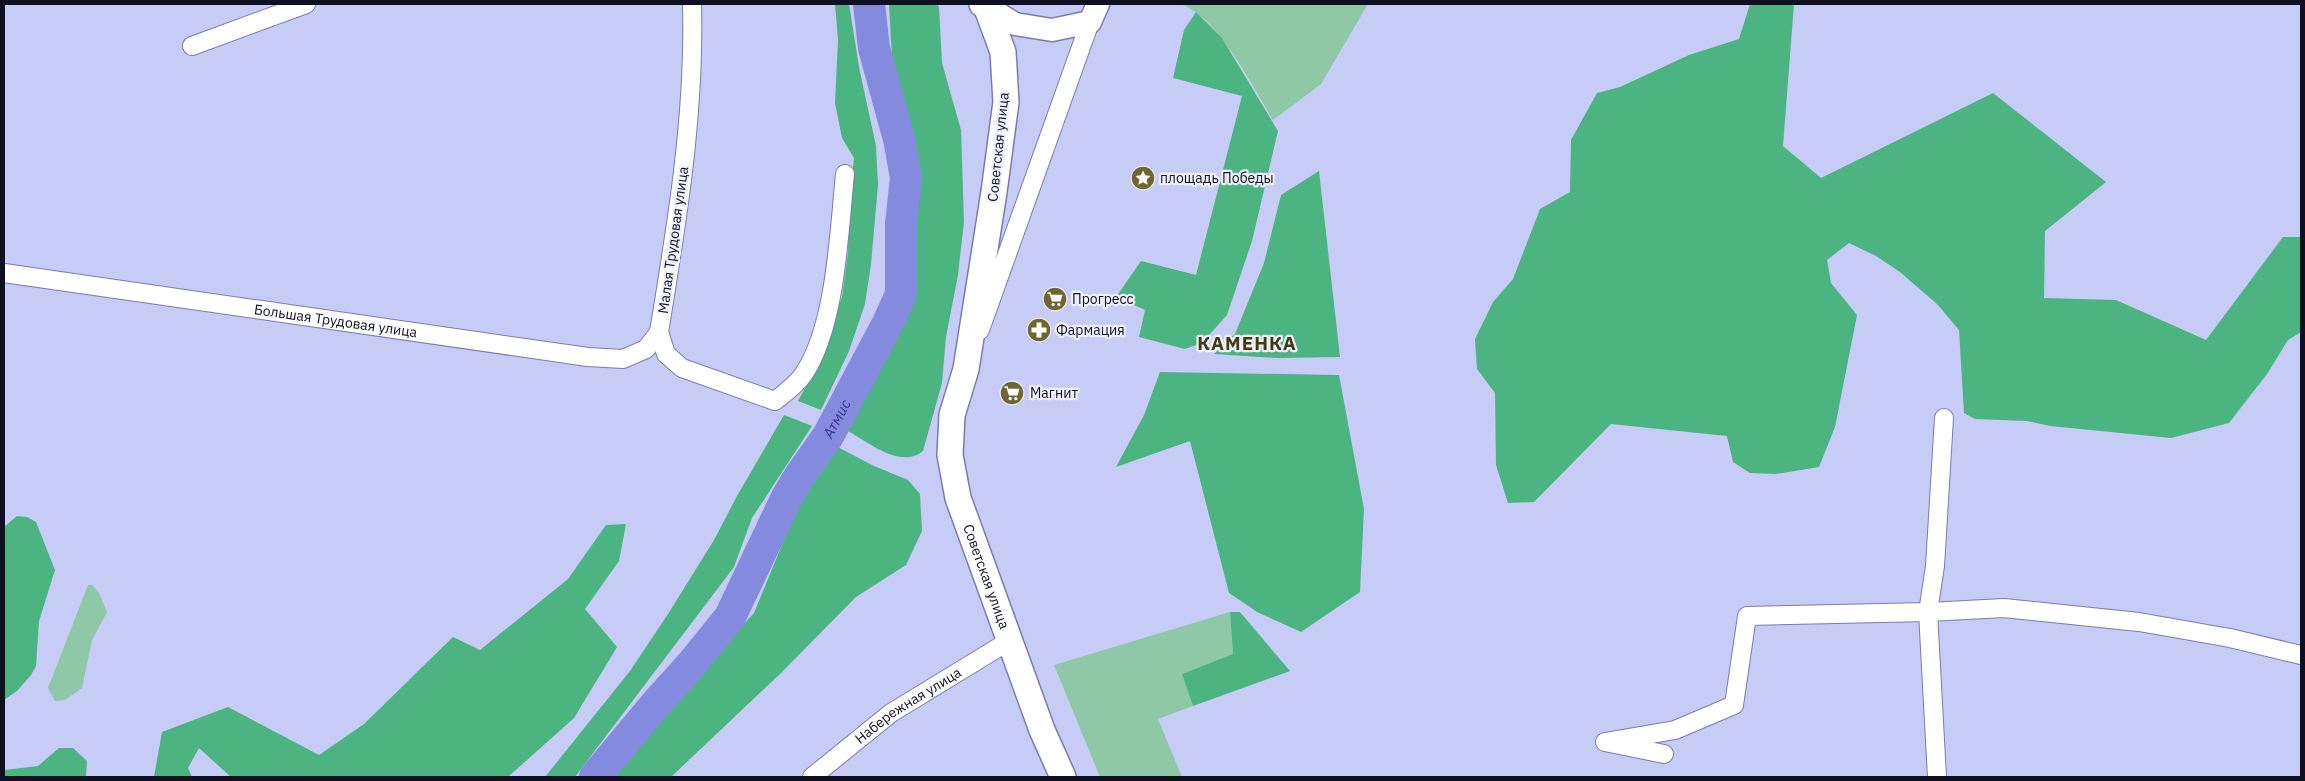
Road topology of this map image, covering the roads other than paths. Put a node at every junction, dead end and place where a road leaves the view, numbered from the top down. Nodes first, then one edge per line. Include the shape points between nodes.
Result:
1 (306, 4) edge
2 (692, 4) edge
3 (984, 5) edge
4 (1094, 13) edge
5 (192, 46) dead end
6 (845, 174) dead end
7 (4, 273) edge
8 (659, 332) junction
9 (966, 369) junction
10 (1944, 418) dead end
11 (1928, 612) junction
12 (1009, 642) junction
13 (2301, 655) edge
14 (1664, 754) dead end
15 (812, 777) edge
16 (1063, 777) edge
17 (1937, 777) edge

1 - 5 street
2 - 8 street, Малая Трудовая улица via 693,45 682,189
3 - 4 street, Советская улица via 1015,24 1052,30
3 - 9 main road, Советская улица via 1003,52 1006,102
4 - 9 street, Советская улица
6 - 8 street, Малая Трудовая улица via 835,275 819,343 803,375 775,401 682,368 666,354
7 - 8 street, Большая Трудовая улица via 588,357 623,358 646,349
9 - 12 main road, Советская улица via 952,415 950,455 958,498
10 - 11 street via 1935,566
11 - 13 street via 2004,608 2139,622
11 - 14 street via 1747,616 1734,705 1675,730 1605,742
11 - 17 street
12 - 15 street, Набережная улица via 892,713
12 - 16 main road, Советская улица

